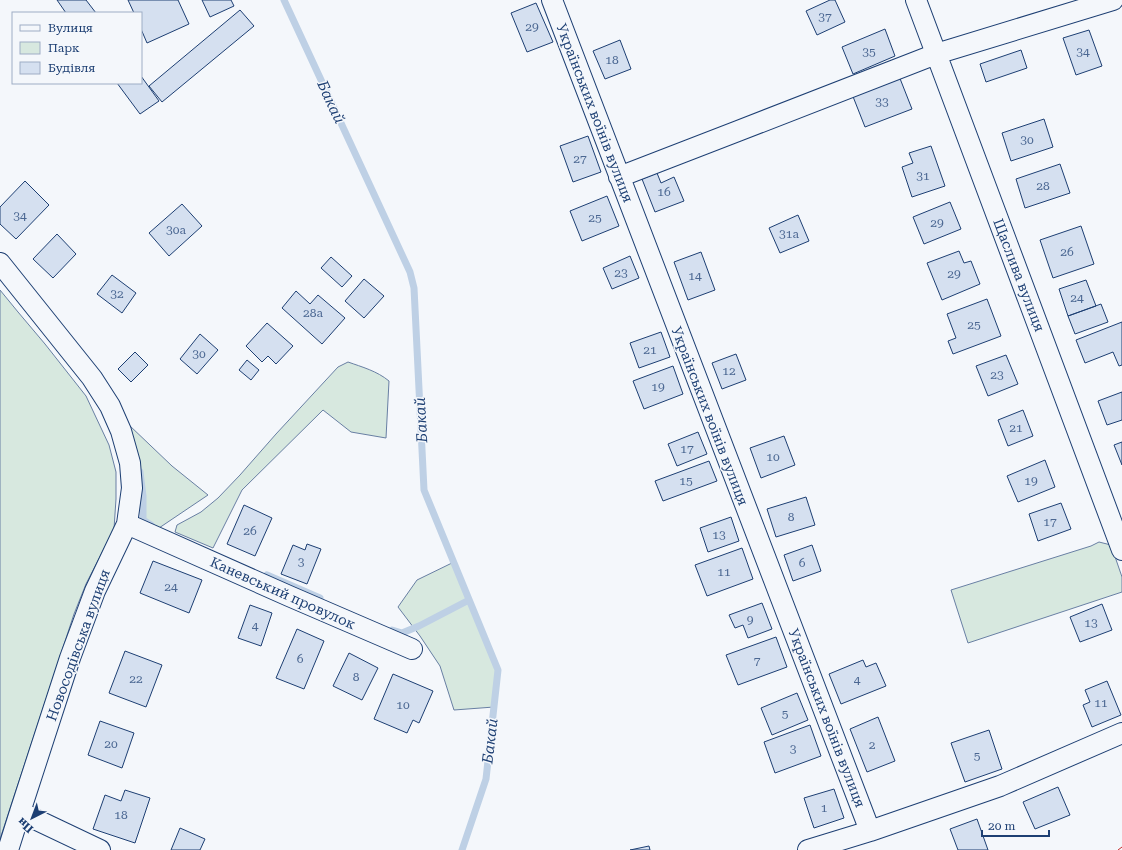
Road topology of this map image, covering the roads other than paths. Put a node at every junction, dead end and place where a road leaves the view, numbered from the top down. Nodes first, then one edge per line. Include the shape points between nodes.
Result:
1 (552, 0) edge
2 (916, 0) edge
3 (1113, 0) edge
4 (936, 54) junction
5 (619, 176) junction
6 (0, 263) edge
7 (126, 524) junction
8 (1122, 550) edge
9 (412, 649) dead end
10 (1122, 733) edge
11 (20, 812) junction
12 (870, 831) junction
13 (8, 850) edge
14 (100, 850) edge
15 (808, 850) edge

1 - 5 street, Українських воїнів вулиця
2 - 4 street, Щаслива вулиця
3 - 4 street
4 - 5 street
4 - 8 street, Щаслива вулиця
5 - 12 street, Українських воїнів вулиця
6 - 7 street, Новосодівська вулиця via 92,378 110,406 121,431 130,463 132,488
7 - 9 street, Каневський провулок
7 - 11 street, Новосодівська вулиця via 95,591 70,658
10 - 12 street via 1000,786
11 - 13 street, Новосодівська вулиця
11 - 14 street
12 - 15 street

